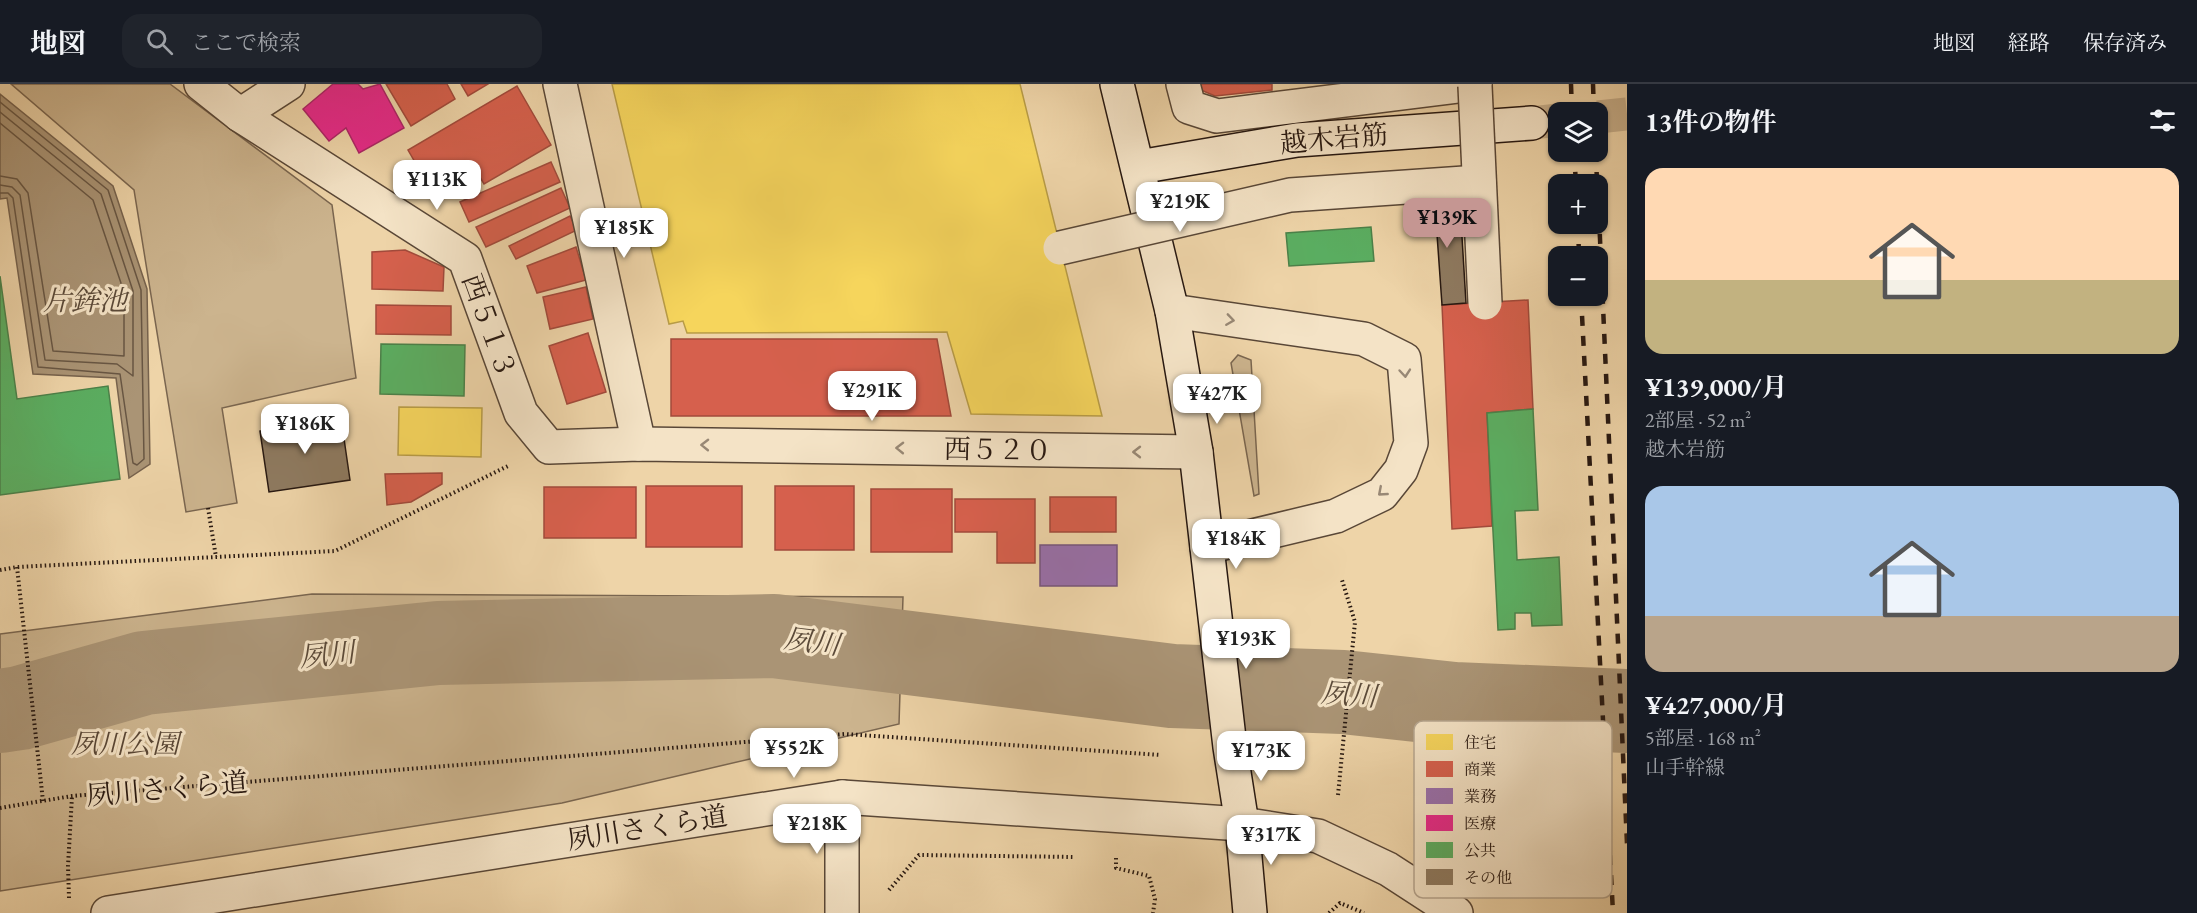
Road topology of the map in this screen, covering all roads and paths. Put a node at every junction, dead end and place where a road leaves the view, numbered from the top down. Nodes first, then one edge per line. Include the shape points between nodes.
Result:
1 (201, 84) edge
2 (288, 84) edge
3 (560, 84) edge
4 (1118, 84) edge
5 (1183, 84) edge
6 (1475, 85) edge
7 (1299, 95) edge
8 (240, 115) junction
9 (1532, 123) tunnel mouth
10 (1138, 167) junction
11 (1479, 182) junction
12 (1060, 248) dead end
13 (1485, 303) dead end
14 (1172, 311) junction
15 (639, 444) junction
16 (549, 447) joint
17 (1196, 452) junction
18 (519, 460) dead end
19 (208, 508) dead end
20 (1207, 547) junction
21 (216, 557) junction
22 (17, 567) junction
23 (0, 570) edge
24 (1342, 580) dead end
25 (1161, 755) dead end
26 (1338, 795) dead end
27 (72, 796) junction
28 (842, 797) junction
29 (43, 801) junction
30 (0, 808) edge
31 (1242, 824) junction
32 (1082, 857) dead end
33 (1105, 858) dead end
34 (1414, 886) edge
35 (889, 890) dead end
36 (1433, 898) edge
37 (69, 901) dead end
38 (1331, 911) edge
39 (108, 913) edge
40 (842, 913) edge
41 (1153, 913) edge
42 (1250, 913) edge
43 (1337, 913) edge
44 (1364, 913) edge
45 (1456, 913) edge

1 - 8 street, 西５１３
2 - 8 street
3 - 15 street
4 - 10 street
5 - 7 street via 1189,107 1217,116
6 - 7 street
6 - 11 street, bridge
8 - 16 street, 西５１３ via 465,259 521,413
9 - 10 street, 越木岩筋 via 1297,140
10 - 14 street
11 - 12 street, bridge via 1290,195
11 - 13 street, bridge
14 - 17 street
14 -> 20 street via 1364,339 1404,359 1411,443 1401,470 1382,494 1336,516
15 - 16 street, 西５２０
17 -> 15 street, 西５２０
17 - 20 street
18 - 21 path via 335,551
19 - 21 path
20 - 31 street
21 - 22 path
22 - 23 path
22 - 29 path
24 - 26 path via 1355,622
25 - 27 path, 夙川さくら道 via 844,734
27 - 29 path, 夙川さくら道
27 - 37 path
28 - 31 street, 夙川さくら道
28 - 39 street, 夙川さくら道
28 - 40 street
29 - 30 path, 夙川さくら道
31 - 34 street, 夙川さくら道 via 1318,836
31 - 42 street
32 - 35 path via 919,855
33 - 41 path via 1117,858 1116,868 1149,876 1155,899
36 - 45 street, 夙川さくら道
38 - 43 path
38 - 44 path via 1341,903

